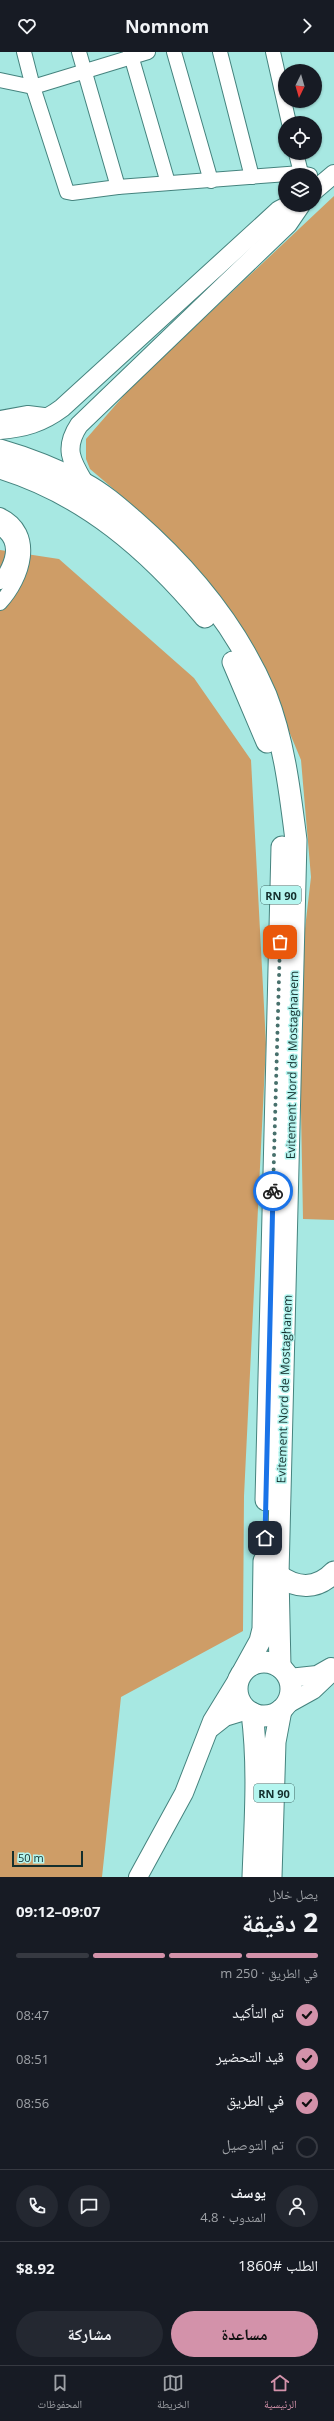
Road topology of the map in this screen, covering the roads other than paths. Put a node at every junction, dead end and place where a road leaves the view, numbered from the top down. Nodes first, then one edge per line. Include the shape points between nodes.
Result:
1 (24, 52) edge
2 (78, 52) edge
3 (148, 52) edge
4 (174, 52) edge
5 (220, 52) edge
6 (273, 52) edge
7 (130, 55) edge
8 (84, 72) junction
9 (0, 80) edge
10 (32, 87) junction
11 (287, 116) edge
12 (278, 176) edge
13 (252, 177) junction
14 (211, 182) junction
15 (168, 183) junction
16 (118, 187) junction
17 (278, 211) edge
18 (296, 212) edge
19 (52, 416) junction
20 (0, 418) edge
21 (79, 425) junction
22 (0, 430) edge
23 (0, 450) edge
24 (0, 468) edge
25 (85, 484) junction
26 (0, 515) edge
27 (0, 528) edge
28 (0, 582) edge
29 (0, 603) edge
30 (334, 1572) edge
31 (278, 1574) junction
32 (334, 1666) edge
33 (334, 1670) edge
34 (285, 1672) junction
35 (242, 1674) junction
36 (283, 1708) junction
37 (250, 1712) junction
38 (206, 1735) junction
39 (138, 1877) edge
40 (253, 1877) edge
41 (271, 1877) edge

1 - 10 street
2 - 8 street
3 - 7 street
4 - 14 street
5 - 13 street
6 - 11 street
7 - 8 street
7 - 15 street
8 - 10 street
8 - 16 street
9 - 10 street
10 - 16 street via 67,192
12 - 13 street
13 - 14 street
14 - 15 street
15 - 16 street
17 - 19 main road
18 - 21 main road via 288,224
19 - 20 street via 28,413
19 - 21 main road
19 - 22 main road via 32,426
21 - 25 main road via 71,440 70,449 74,466
23 - 25 highway, Evitement Nord de Mostaghanem / RN 90
24 - 35 highway, Evitement Nord de Mostaghanem / RN 90 via 48,487 84,506 150,556 216,630 239,673 267,742 278,785 282,828 262,1629 260,1641
25 - 31 highway, Evitement Nord de Mostaghanem / RN 90 via 112,502 156,540 195,582 223,619 248,658 266,696 280,742 289,788 296,840 296,908
26 - 29 street via 17,527 23,539 23,560 18,577
27 - 28 street via 10,538 14,550 11,566
30 - 31 highway via 323,1582 299,1586 289,1583
31 - 34 highway, Evitement Nord de Mostaghanem / RN 90
32 - 34 main road via 317,1675
33 - 36 main road via 313,1690
34 - 35 highway via 274,1663 258,1662
34 - 36 highway via 291,1692
35 - 37 highway via 238,1695
35 - 38 main road
36 - 37 highway via 266,1716
36 - 41 highway, RN 90 via 275,1742
37 - 38 main road via 225,1717
37 - 40 highway, RN 90 via 255,1736 256,1783
38 - 39 main road via 184,1793

